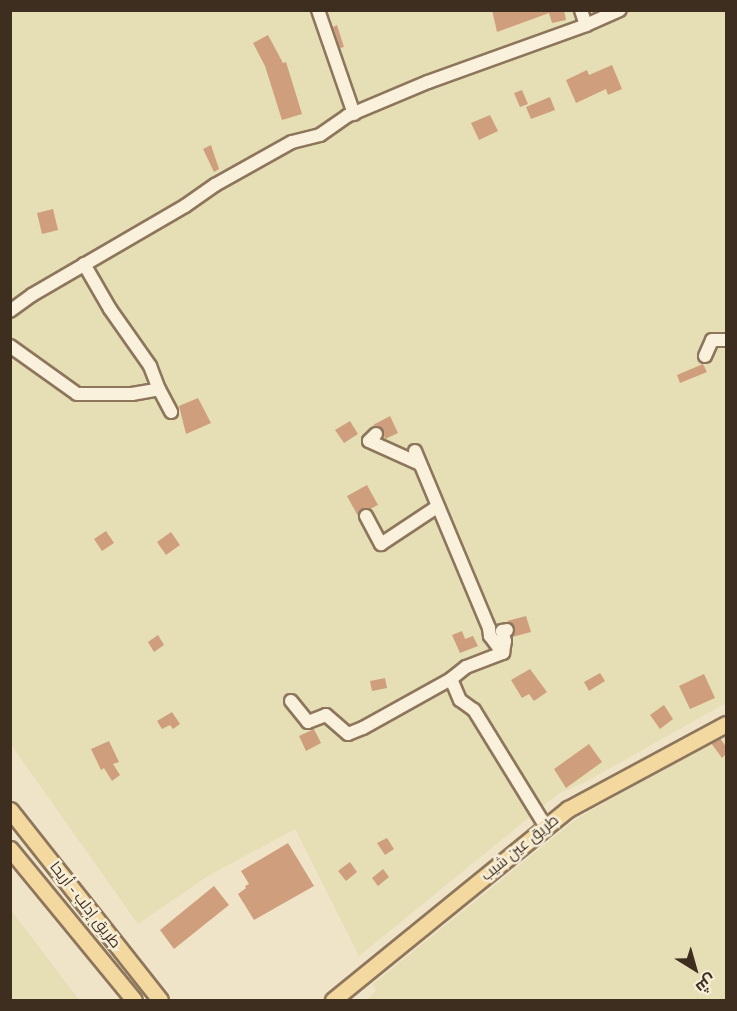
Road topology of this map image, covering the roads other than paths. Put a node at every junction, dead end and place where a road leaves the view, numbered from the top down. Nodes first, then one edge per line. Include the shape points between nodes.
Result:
1 (318, 10) edge
2 (581, 10) edge
3 (620, 10) edge
4 (586, 26) junction
5 (354, 114) junction
6 (84, 264) junction
7 (10, 311) edge
8 (726, 340) edge
9 (10, 346) edge
10 (705, 356) dead end
11 (159, 389) junction
12 (171, 412) dead end
13 (376, 434) dead end
14 (415, 451) dead end
15 (420, 464) junction
16 (436, 507) junction
17 (366, 516) dead end
18 (507, 630) dead end
19 (503, 653) junction
20 (451, 679) junction
21 (291, 701) dead end
22 (726, 724) edge
23 (10, 810) edge
24 (546, 827) junction
25 (10, 849) edge
26 (134, 1000) edge
27 (160, 1000) edge
28 (333, 1000) edge

1 - 5 street
2 - 4 street
3 - 4 street
4 - 5 street via 428,82
5 - 6 street via 320,135 292,142 258,159
6 - 7 street
6 - 11 street via 150,366
8 - 10 street via 712,340
9 - 11 street via 76,394 132,394
11 - 12 street
13 - 15 street via 369,441
14 - 15 street
15 - 16 street
16 - 17 street via 381,544
16 - 19 street via 490,636
18 - 19 street via 502,631
19 - 20 street via 466,667
20 - 21 street via 348,734 326,715 308,722
20 - 24 street via 460,699 474,710
22 - 24 main road, طريق عين شيب via 568,809
23 - 27 main road, طريق إدلب - أريحا
24 - 28 main road, طريق عين شيب
25 - 26 main road, طريق إدلب - أريحا

